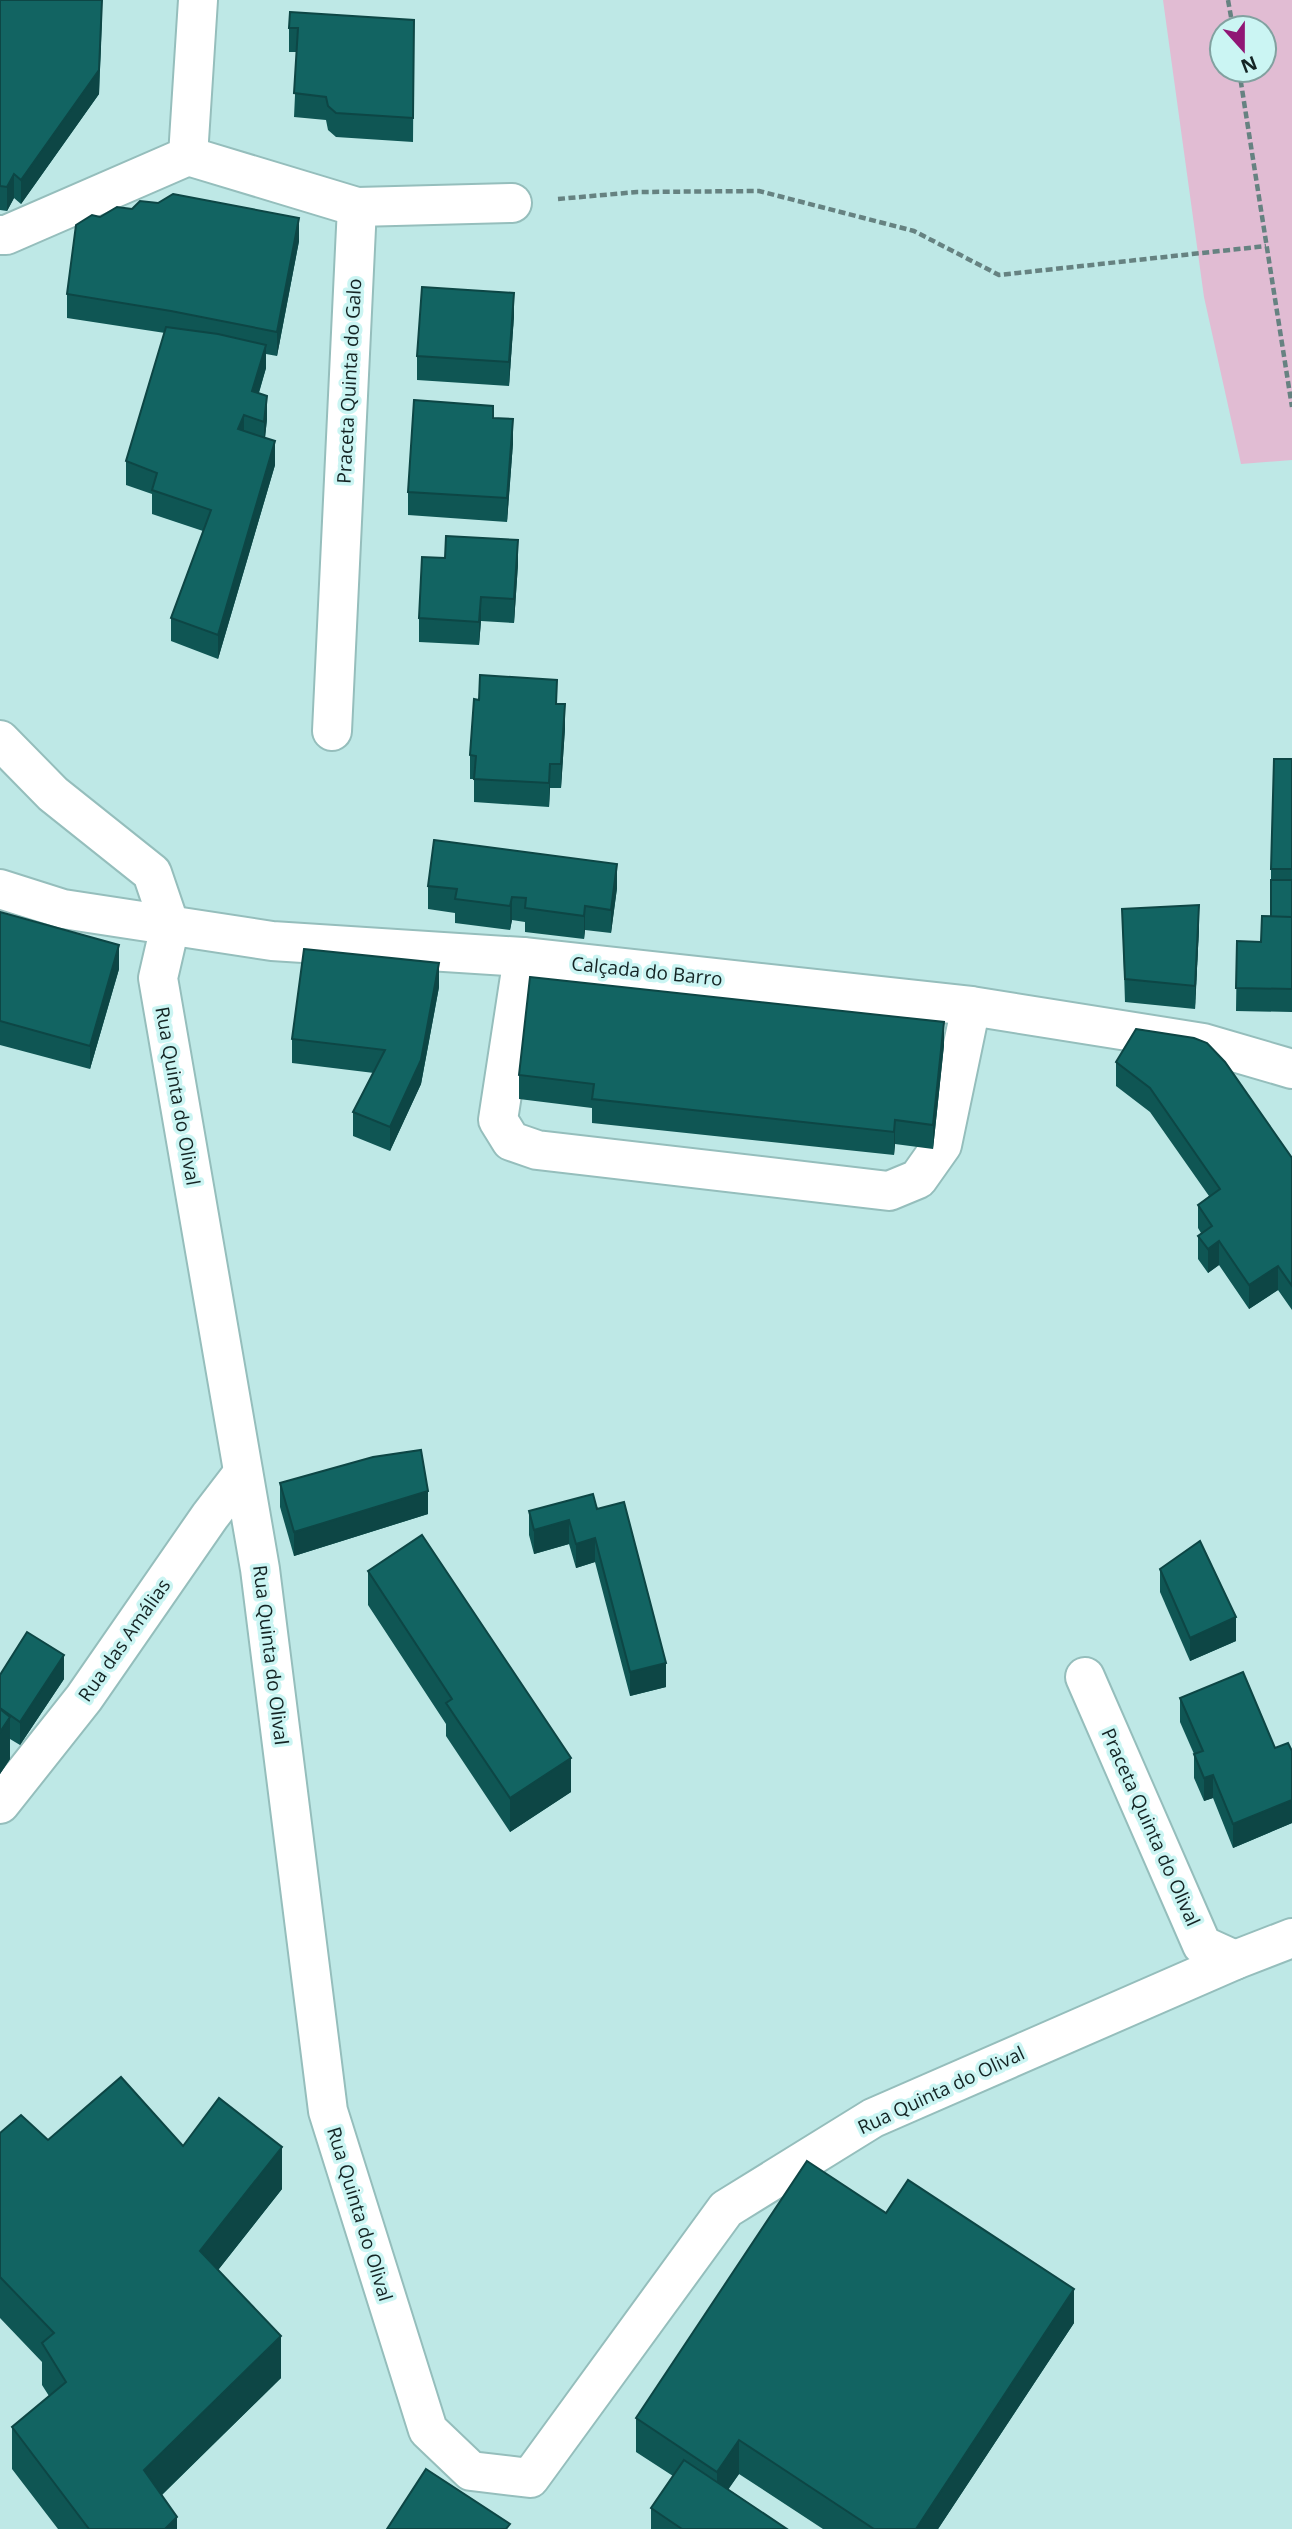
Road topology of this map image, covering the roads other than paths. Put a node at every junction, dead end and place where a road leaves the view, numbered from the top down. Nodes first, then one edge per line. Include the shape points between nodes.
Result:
1 (198, 0) edge
2 (188, 156) junction
3 (512, 203) road end
4 (357, 207) junction
5 (0, 235) edge
6 (332, 731) dead end
7 (0, 740) edge
8 (0, 889) edge
9 (170, 926) junction
10 (523, 957) junction
11 (971, 1006) junction
12 (1292, 1069) edge
13 (243, 1473) junction
14 (1085, 1677) dead end
15 (0, 1804) edge
16 (1292, 1938) edge
17 (1234, 1960) junction

1 - 2 street
2 - 4 street
2 - 5 street
3 - 4 street
4 - 6 street, Praceta Quinta do Galo
7 - 9 street via 53,794 152,873
8 - 9 street, Calçada do Barro via 63,909
9 - 10 street, Calçada do Barro via 272,941
9 - 13 street, Rua Quinta do Olival via 158,978
10 - 11 street, Calçada do Barro
10 - 11 street via 498,1120 511,1141 537,1150 889,1191 918,1179 942,1145
11 - 12 street, Calçada do Barro via 1203,1043
13 - 15 street, Rua das Amálias via 84,1698
13 - 17 street, Rua Quinta do Olival via 260,1569 328,2111 428,2430 471,2471 530,2478 726,2209 873,2118
14 - 17 street, Praceta Quinta do Olival via 1202,1945
16 - 17 street, Rua Quinta do Olival

